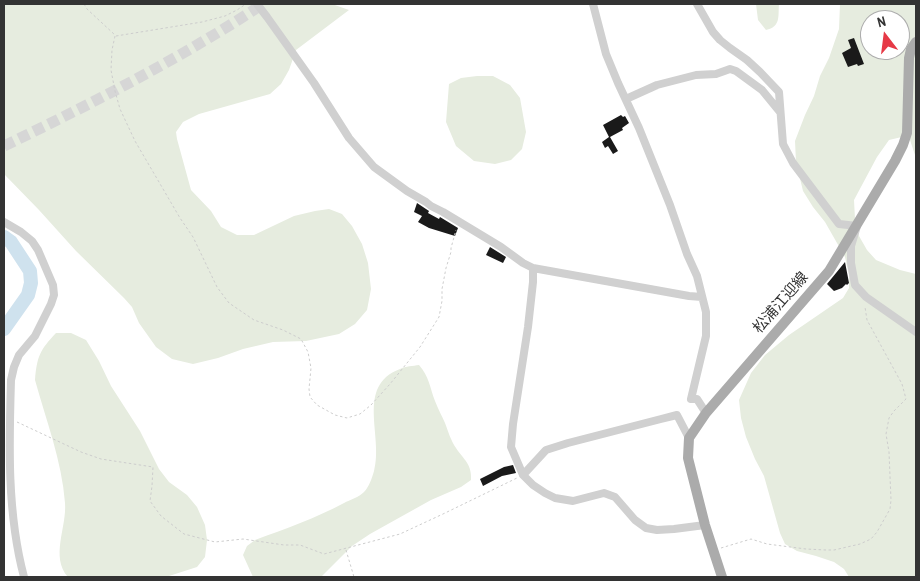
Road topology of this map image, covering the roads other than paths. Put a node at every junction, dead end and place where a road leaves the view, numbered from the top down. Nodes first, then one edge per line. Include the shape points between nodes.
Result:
1 (257, 4) edge
2 (593, 4) edge
3 (697, 4) edge
4 (916, 42) edge
5 (626, 99) junction
6 (780, 112) junction
7 (4, 222) edge
8 (857, 226) junction
9 (533, 268) junction
10 (702, 297) junction
11 (916, 332) edge
12 (706, 413) junction
13 (689, 438) junction
14 (523, 475) junction
15 (705, 525) junction
16 (24, 577) edge
17 (722, 577) edge

1 - 9 street via 314,83 348,138 374,167 407,191
2 - 5 street via 606,54
3 - 6 street via 720,40 747,60 779,92
4 - 8 main road, 松浦江迎線 via 909,58 903,145
5 - 6 street via 657,85 730,69 762,90
5 - 10 street via 670,205
6 - 8 street via 783,144 793,164 839,224
7 - 16 street via 32,241 53,285 54,295 35,336 19,355 11,380 10,466 18,556
8 - 11 street via 851,246 855,285 866,297
8 - 12 main road, 松浦江迎線 via 829,271
9 - 10 street
9 - 14 street via 511,447
10 - 12 street via 706,336 691,399 697,399
12 - 13 main road, 松浦江迎線
13 - 14 street via 676,415 546,450
13 - 15 main road via 688,458
14 - 15 street via 555,498 573,501 604,493 615,496 646,528 674,530
15 - 17 main road

